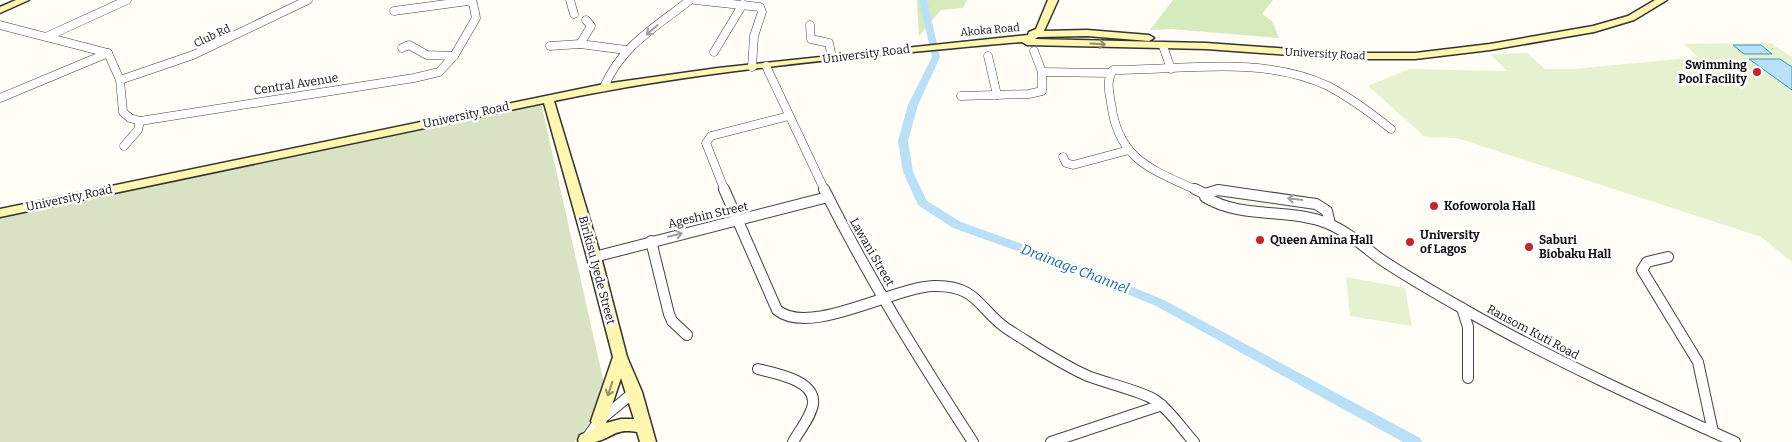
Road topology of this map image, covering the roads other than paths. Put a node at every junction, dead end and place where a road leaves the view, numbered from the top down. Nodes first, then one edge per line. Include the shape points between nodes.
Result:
1 (24, 0) edge
2 (126, 0) edge
3 (308, 0) edge
4 (570, 0) edge
5 (677, 0) edge
6 (696, 0) edge
7 (1044, 0) edge
8 (1052, 0) edge
9 (1648, 0) edge
10 (1662, 0) edge
11 (689, 1) edge
12 (744, 4) junction
13 (0, 10) edge
14 (394, 11) dead end
15 (574, 14) dead end
16 (586, 20) dead end
17 (1045, 20) junction
18 (1, 22) edge
19 (810, 25) dead end
20 (1035, 30) junction
21 (1106, 34) junction
22 (48, 36) junction
23 (1124, 40) junction
24 (1072, 42) junction
25 (580, 44) junction
26 (980, 44) junction
27 (550, 46) dead end
28 (1162, 46) junction
29 (936, 47) junction
30 (402, 48) dead end
31 (626, 50) junction
32 (1034, 51) dead end
33 (714, 52) dead end
34 (108, 53) junction
35 (454, 56) junction
36 (988, 56) dead end
37 (832, 58) junction
38 (766, 66) junction
39 (752, 67) junction
40 (1171, 69) junction
41 (1042, 72) junction
42 (1109, 73) junction
43 (120, 80) junction
44 (604, 87) junction
45 (996, 95) junction
46 (961, 96) dead end
47 (0, 98) edge
48 (548, 98) junction
49 (790, 116) junction
50 (140, 121) junction
51 (1391, 129) dead end
52 (124, 146) dead end
53 (1129, 150) junction
54 (1063, 157) dead end
55 (1205, 194) junction
56 (828, 197) junction
57 (0, 213) edge
58 (737, 221) junction
59 (1330, 224) junction
60 (651, 241) junction
61 (594, 257) junction
62 (1668, 257) dead end
63 (886, 299) junction
64 (1462, 308) junction
65 (687, 335) dead end
66 (620, 357) junction
67 (758, 369) dead end
68 (1468, 378) dead end
69 (634, 392) junction
70 (1162, 405) junction
71 (599, 421) junction
72 (1713, 432) junction
73 (646, 435) edge
74 (585, 441) edge
75 (793, 442) edge
76 (973, 442) edge
77 (1051, 442) edge
78 (1194, 442) edge
79 (1735, 442) edge

1 - 13 main road
2 - 22 street
3 - 43 street, Club Rd via 193,55
4 - 15 street
5 - 11 street
6 - 12 street
7 - 20 main road
8 - 17 main road, Akoka Road
9 - 23 main road, University Road via 1616,17 1580,27 1483,44 1418,51 1345,53
10 - 28 main road, University Road via 1631,18 1600,28 1436,54 1345,56
11 -> 31 street
12 - 33 street
12 - 39 street via 759,6 762,12 752,48
14 - 35 street, Central Avenue via 457,2 473,3 476,18
16 - 25 street via 591,26
17 - 20 main road, Akoka Road
17 - 21 main road
18 - 22 street
19 - 37 street via 811,39 829,43
20 - 21 main road, University Road
20 - 24 main road via 1051,39
20 - 26 main road, Akoka Road via 1031,38
20 - 29 main road, University Road via 1016,36
21 - 23 main road, University Road
22 - 34 street
24 -> 23 main road, University Road
23 - 28 main road, University Road
24 - 26 main road, University Road
25 - 27 street
25 - 31 street
26 - 29 main road, Akoka Road
28 - 40 street
29 - 37 main road, University Road
30 - 35 street via 409,45 427,55
31 - 44 street
32 - 41 street
34 - 43 street
34 - 47 street
35 - 50 street, Central Avenue via 439,72 414,78
36 - 45 street
37 - 38 main road, University Road
38 - 39 main road, University Road
38 - 49 street, Lawani Street
39 - 44 main road, University Road
40 - 42 street
40 - 51 street via 1256,67 1300,75 1352,98
41 - 42 street
41 - 45 street via 1042,91
42 - 53 street via 1115,127
43 - 50 street via 123,112
44 - 48 main road, University Road
45 - 46 street
48 - 57 main road, University Road
48 - 61 main road, Birikisu Iyede Street
49 - 56 street, Lawani Street
49 - 58 street via 706,139
50 - 52 street via 136,132
53 - 54 street via 1074,166 1066,163
53 - 55 street via 1153,169
55 - 59 street via 1206,198 1221,206 1308,217
59 -> 55 street via 1327,211 1316,204 1218,190
56 - 58 street, Ageshin Street
56 - 63 street, Lawani Street via 861,262
60 -> 58 street, Ageshin Street
58 - 63 street via 777,310 783,315 815,318
59 - 64 street, Ransom Kuti Road
60 - 61 street, Ageshin Street
60 - 65 street via 669,314
61 - 66 main road, Birikisu Iyede Street
62 - 72 street via 1648,262 1642,270 1698,362
63 - 70 street via 932,286 960,288 1009,330 1034,345 1086,374
63 - 76 street, Lawani Street via 903,334
64 - 68 street via 1468,327
64 - 72 street, Ransom Kuti Road via 1572,367
66 - 69 main road, Birikisu Iyede Street
66 -> 71 main road
67 - 75 street via 803,384 812,393 813,403
69 - 71 street
69 - 73 main road, Birikisu Iyede Street
70 - 77 street
70 - 78 street
71 - 74 street
72 - 79 street, Ransom Kuti Road
73 - 74 main road via 632,424 622,424

